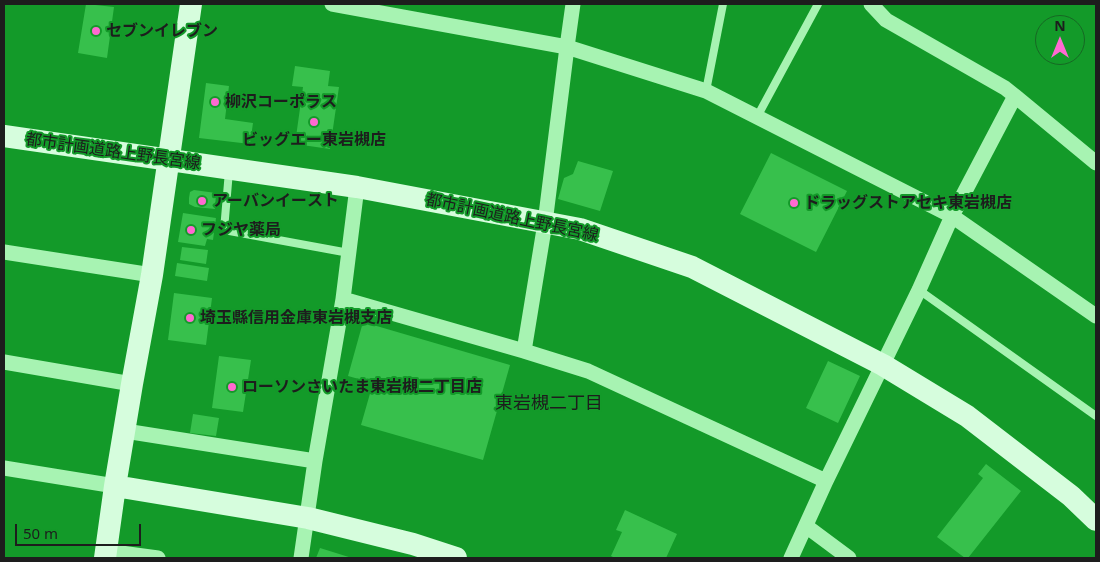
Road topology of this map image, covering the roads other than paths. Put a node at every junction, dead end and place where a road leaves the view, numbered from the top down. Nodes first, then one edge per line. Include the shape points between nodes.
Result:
1 (190, 4) edge
2 (332, 4) edge
3 (573, 4) edge
4 (723, 4) edge
5 (818, 4) edge
6 (871, 4) edge
7 (567, 47) junction
8 (706, 91) junction
9 (1015, 96) junction
10 (757, 117) junction
11 (4, 136) edge
12 (169, 160) junction
13 (1096, 163) edge
14 (229, 169) junction
15 (357, 187) junction
16 (952, 216) junction
17 (544, 223) junction
18 (4, 252) edge
19 (349, 254) junction
20 (152, 275) junction
21 (919, 290) junction
22 (343, 299) junction
23 (1096, 316) edge
24 (524, 350) junction
25 (4, 362) edge
26 (883, 364) junction
27 (132, 384) junction
28 (1096, 416) edge
29 (125, 430) junction
30 (315, 461) junction
31 (4, 468) edge
32 (826, 481) junction
33 (115, 486) junction
34 (308, 518) junction
35 (1096, 520) edge
36 (806, 526) junction
37 (106, 555) edge
38 (158, 558) edge
39 (301, 558) edge
40 (456, 558) edge
41 (791, 558) edge
42 (850, 558) edge

1 - 12 street
2 - 7 street
3 - 7 street
4 - 8 lane
5 - 10 lane
6 - 9 street via 886,20
7 - 8 street
7 - 17 street
8 - 10 street
9 - 13 street
9 - 16 street
10 - 16 street
11 - 12 street, 都市計画道路上野長宮線
12 - 14 street, 都市計画道路上野長宮線
12 - 20 street
14 - 15 street, 都市計画道路上野長宮線
14 - 19 lane via 224,230
15 - 17 street, 都市計画道路上野長宮線
15 - 19 street
16 - 21 street
16 - 23 street
17 - 24 street
17 - 26 street, 都市計画道路上野長宮線 via 580,229 692,268
18 - 20 street
19 - 22 street
20 - 27 street
21 - 26 street
21 - 28 lane
22 - 24 street
22 - 30 street
24 - 32 street via 588,371
25 - 27 street
26 - 32 street
26 - 35 street, 都市計画道路上野長宮線 via 967,416 1071,496
27 - 29 street
29 - 30 street
29 - 33 street
30 - 34 street
31 - 33 street
32 - 36 street
33 - 34 street
33 - 37 street
34 - 39 street
34 - 40 street
36 - 41 street
36 - 42 street
37 - 38 street

